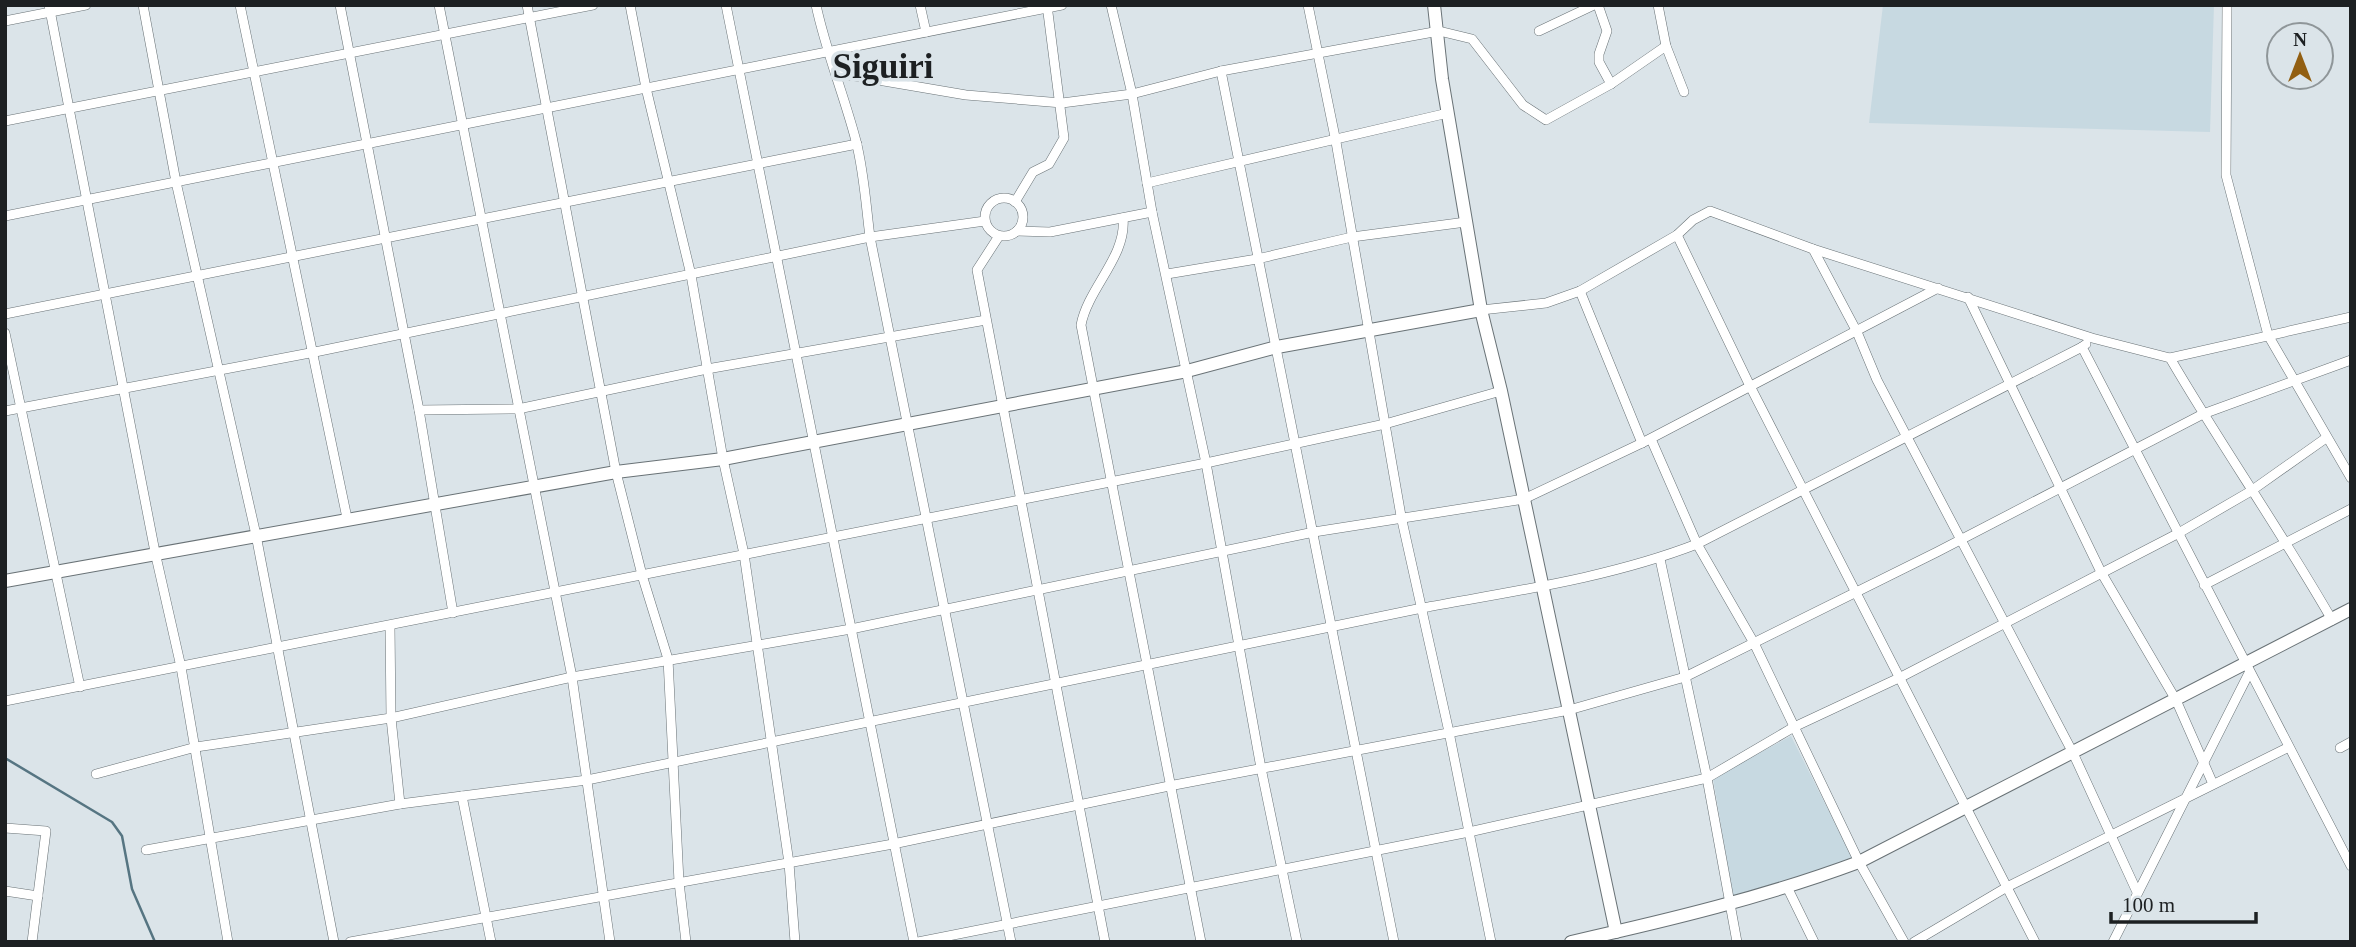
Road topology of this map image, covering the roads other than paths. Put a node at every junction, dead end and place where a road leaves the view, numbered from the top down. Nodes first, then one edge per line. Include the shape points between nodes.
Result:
1 (86, 5) edge
2 (143, 5) edge
3 (240, 5) edge
4 (340, 5) edge
5 (439, 5) edge
6 (527, 5) edge
7 (593, 5) edge
8 (630, 5) edge
9 (726, 5) edge
10 (816, 5) edge
11 (920, 5) edge
12 (1062, 5) edge
13 (1111, 5) edge
14 (1308, 5) edge
15 (1434, 5) edge
16 (1596, 5) edge
17 (1658, 5) edge
18 (2227, 5) edge
19 (1047, 7) edge
20 (50, 9) edge
21 (530, 18) junction
22 (5, 21) edge
23 (1539, 31) dead end
24 (926, 32) junction
25 (1439, 32) junction
26 (445, 33) junction
27 (1666, 46) junction
28 (350, 52) junction
29 (827, 52) junction
30 (1318, 55) junction
31 (737, 70) junction
32 (1221, 71) junction
33 (253, 74) junction
34 (837, 74) junction
35 (1611, 84) junction
36 (646, 88) junction
37 (159, 90) junction
38 (1684, 92) dead end
39 (1132, 94) junction
40 (1062, 103) junction
41 (70, 107) junction
42 (547, 108) junction
43 (1448, 113) junction
44 (5, 121) edge
45 (462, 125) junction
46 (1336, 142) junction
47 (368, 144) junction
48 (857, 144) junction
49 (273, 163) junction
50 (1238, 164) junction
51 (757, 166) junction
52 (176, 182) junction
53 (1147, 183) junction
54 (669, 184) junction
55 (87, 200) junction
56 (1015, 202) junction
57 (565, 205) junction
58 (1152, 212) junction
59 (5, 216) edge
60 (1123, 218) junction
61 (481, 221) junction
62 (985, 221) junction
63 (1466, 222) junction
64 (1017, 231) junction
65 (1677, 235) junction
66 (999, 236) junction
67 (870, 237) junction
68 (1352, 237) junction
69 (386, 239) junction
70 (1813, 249) junction
71 (293, 257) junction
72 (777, 257) junction
73 (1257, 259) junction
74 (1167, 274) junction
75 (198, 275) junction
76 (691, 275) junction
77 (1938, 288) junction
78 (1580, 291) junction
79 (106, 293) junction
80 (581, 296) junction
81 (1968, 298) junction
82 (1480, 310) junction
83 (499, 312) junction
84 (5, 314) edge
85 (2351, 317) edge
86 (986, 320) junction
87 (1367, 330) junction
88 (404, 332) junction
89 (1857, 332) junction
90 (5, 333) edge
91 (890, 335) junction
92 (2268, 335) junction
93 (2092, 338) junction
94 (1277, 347) junction
95 (2082, 347) junction
96 (314, 352) junction
97 (795, 352) junction
98 (2170, 358) junction
99 (2351, 359) edge
100 (706, 369) junction
101 (218, 370) junction
102 (1187, 370) junction
103 (2296, 378) junction
104 (2009, 383) junction
105 (123, 386) junction
106 (1750, 386) junction
107 (1092, 388) junction
108 (599, 391) junction
109 (1501, 391) junction
110 (1002, 405) junction
111 (20, 408) junction
112 (518, 409) junction
113 (419, 410) junction
114 (5, 411) edge
115 (2203, 414) junction
116 (906, 422) junction
117 (1385, 424) junction
118 (1906, 436) junction
119 (2326, 438) junction
120 (1647, 441) junction
121 (812, 443) junction
122 (1296, 444) junction
123 (2135, 448) junction
124 (723, 459) junction
125 (1206, 463) junction
126 (616, 472) junction
127 (2351, 478) edge
128 (1111, 481) junction
129 (533, 486) junction
130 (2060, 486) junction
131 (1802, 489) junction
132 (2251, 491) junction
133 (1020, 497) junction
134 (1524, 499) junction
135 (436, 503) junction
136 (2351, 509) edge
137 (1401, 516) junction
138 (347, 518) junction
139 (926, 519) junction
140 (1314, 532) junction
141 (2177, 534) junction
142 (256, 535) junction
143 (831, 538) junction
144 (1961, 540) junction
145 (2288, 543) junction
146 (1696, 544) junction
147 (155, 552) junction
148 (1222, 552) junction
149 (744, 554) junction
150 (1660, 558) junction
151 (1130, 570) junction
152 (53, 571) junction
153 (2101, 572) junction
154 (642, 575) junction
155 (5, 581) edge
156 (2204, 584) junction
157 (1542, 586) junction
158 (1039, 589) junction
159 (553, 593) junction
160 (1856, 593) junction
161 (1422, 608) junction
162 (945, 609) junction
163 (2351, 610) edge
164 (453, 613) junction
165 (2332, 620) junction
166 (2004, 622) junction
167 (390, 626) junction
168 (1333, 626) junction
169 (851, 629) junction
170 (1754, 643) junction
171 (758, 646) junction
172 (1239, 646) junction
173 (277, 649) junction
174 (668, 659) junction
175 (1146, 665) junction
176 (181, 667) junction
177 (2247, 669) junction
178 (572, 677) junction
179 (1685, 677) junction
180 (1900, 677) junction
181 (1058, 683) junction
182 (80, 687) junction
183 (2176, 700) junction
184 (5, 701) edge
185 (964, 703) junction
186 (1569, 710) junction
187 (391, 719) junction
188 (870, 721) junction
189 (1794, 727) junction
190 (292, 732) junction
191 (1450, 732) junction
192 (772, 742) junction
193 (2351, 742) edge
194 (196, 747) junction
195 (1358, 748) junction
196 (2287, 748) junction
197 (2340, 748) dead end
198 (2073, 753) junction
199 (2204, 759) junction
200 (674, 761) junction
201 (1261, 768) junction
202 (96, 774) dead end
203 (1707, 778) junction
204 (587, 780) junction
205 (2213, 784) junction
206 (1169, 786) junction
207 (462, 796) junction
208 (2184, 797) junction
209 (400, 804) junction
210 (1079, 805) junction
211 (1589, 806) junction
212 (1965, 808) junction
213 (310, 820) junction
214 (988, 823) junction
215 (5, 828) edge
216 (1469, 832) junction
217 (2112, 836) junction
218 (212, 838) junction
219 (893, 844) junction
220 (146, 850) dead end
221 (1376, 851) junction
222 (1859, 862) junction
223 (789, 863) junction
224 (2351, 866) edge
225 (1282, 870) junction
226 (679, 882) junction
227 (1189, 887) junction
228 (2007, 887) junction
229 (1788, 889) junction
230 (5, 891) edge
231 (2137, 892) junction
232 (38, 896) junction
233 (603, 896) junction
234 (1729, 905) junction
235 (1098, 907) junction
236 (485, 917) junction
237 (1008, 925) junction
238 (1616, 932) junction
239 (1580, 941) edge
240 (32, 942) edge
241 (228, 942) edge
242 (334, 942) edge
243 (350, 942) edge
244 (491, 942) edge
245 (610, 942) edge
246 (686, 942) edge
247 (795, 942) edge
248 (916, 942) edge
249 (1011, 942) edge
250 (1105, 942) edge
251 (1201, 942) edge
252 (1297, 942) edge
253 (1394, 942) edge
254 (1491, 942) edge
255 (1737, 942) edge
256 (1814, 942) edge
257 (1904, 942) edge
258 (1914, 942) edge
259 (2035, 942) edge
260 (2113, 942) edge

1 - 20 street
2 - 37 street
3 - 33 street
4 - 28 street
5 - 26 street
6 - 21 street
7 - 21 street
8 - 36 street
9 - 31 street
10 - 29 street
11 - 24 street
12 - 19 street
13 - 39 street
14 - 30 street
15 - 25 street
16 - 23 street
16 - 35 street via 1607,32 1599,62
17 - 27 street
18 - 92 street via 2226,175
19 - 24 street
19 - 40 street
20 - 22 street
20 - 41 street
21 - 26 street
21 - 42 street
24 - 29 street
25 - 30 street
25 - 35 street via 1472,38 1523,105 1546,120
25 - 43 street
26 - 28 street
26 - 45 street
27 - 35 street
27 - 38 street
28 - 33 street
28 - 47 street
29 - 31 street
29 - 34 street
30 - 32 street
30 - 46 street
31 - 36 street
31 - 51 street
32 - 39 street
32 - 50 street
33 - 37 street
33 - 49 street
34 - 40 street via 967,96
34 - 48 street
36 - 42 street
36 - 54 street
37 - 41 street
37 - 52 street
39 - 40 street
39 - 53 street
40 - 56 street via 1064,138 1049,164 1034,172
41 - 44 street
41 - 55 street
42 - 45 street
42 - 57 street
43 - 46 street
43 - 63 street
45 - 47 street
45 - 61 street
46 - 50 street
46 - 68 street
47 - 49 street
47 - 69 street
48 - 51 street
48 - 67 street
49 - 52 street
49 - 71 street
50 - 53 street
50 - 73 street
51 - 54 street
51 - 72 street
52 - 55 street
52 - 75 street
53 - 58 street
54 - 57 street
54 - 76 street
55 - 59 street
55 - 79 street
56 - 62 street via 996,200 987,208
56 - 64 street via 1023,213
57 - 61 street
57 - 80 street
58 - 60 street
58 - 74 street
60 - 64 street via 1050,232
60 - 107 street via 1121,242 1083,311 1081,325
61 - 69 street
61 - 83 street
62 - 66 street
62 - 67 street
63 - 68 street
63 - 82 street
64 - 66 street
65 - 70 street via 1710,211
65 - 78 street
65 - 106 street
66 - 86 street via 977,270
67 - 72 street
67 - 91 street
68 - 73 street
68 - 87 street
69 - 71 street
69 - 88 street
70 - 77 street
70 - 89 street
71 - 75 street
71 - 96 street
72 - 76 street
72 - 97 street
73 - 74 street
73 - 94 street
74 - 102 street
75 - 79 street
75 - 101 street
76 - 80 street
76 - 100 street
77 - 81 street
77 - 89 street
78 - 82 street via 1546,303
78 - 120 street
79 - 84 street
79 - 105 street
80 - 83 street
80 - 108 street
81 - 93 street
81 - 104 street
82 - 87 street
82 - 109 street
83 - 88 street
83 - 112 street
85 - 92 street
86 - 91 street
86 - 110 street
87 - 94 street
87 - 117 street
88 - 96 street
88 - 113 street
89 - 106 street
89 - 118 street
90 - 111 street
91 - 97 street
91 - 116 street
92 - 98 street
92 - 103 street
93 - 95 street
93 - 98 street
94 - 102 street
94 - 122 street
95 - 104 street
95 - 123 street
96 - 101 street
96 - 138 street
97 - 100 street
97 - 121 street
98 - 115 street
99 - 103 street
100 - 108 street
100 - 124 street
101 - 105 street
101 - 142 street
102 - 107 street
102 - 125 street
103 - 115 street
103 - 119 street
104 - 118 street
104 - 130 street
105 - 111 street
105 - 147 street
106 - 120 street
106 - 131 street
107 - 110 street
107 - 128 street
108 - 112 street
108 - 126 street
109 - 117 street
109 - 134 street
110 - 116 street
110 - 133 street
111 - 114 street
111 - 152 street
112 - 113 street
112 - 129 street
113 - 135 street
115 - 123 street
115 - 132 street
116 - 121 street
116 - 139 street
117 - 122 street
117 - 137 street
118 - 131 street
118 - 144 street
119 - 127 street
119 - 132 street
120 - 134 street
120 - 146 street
121 - 124 street
121 - 143 street
122 - 125 street
122 - 140 street
123 - 130 street
123 - 141 street
124 - 126 street
124 - 149 street
125 - 128 street
125 - 148 street
126 - 129 street
126 - 154 street
128 - 133 street
128 - 151 street
129 - 135 street
129 - 159 street
130 - 144 street
130 - 153 street
131 - 146 street
131 - 160 street
132 - 141 street
132 - 145 street
133 - 139 street
133 - 158 street
134 - 137 street
134 - 157 street
135 - 138 street
135 - 164 street
136 - 145 street
137 - 140 street
137 - 161 street
138 - 142 street
139 - 143 street
139 - 162 street
140 - 148 street
140 - 168 street
141 - 153 street
141 - 156 street
142 - 147 street
142 - 173 street
143 - 149 street
143 - 169 street
144 - 160 street
144 - 166 street
145 - 156 street
145 - 165 street
146 - 150 street
146 - 170 street
147 - 152 street
147 - 176 street
148 - 151 street
148 - 172 street
149 - 154 street
149 - 171 street
150 - 157 street
150 - 179 street
151 - 158 street
151 - 175 street
152 - 155 street
152 - 182 street
153 - 166 street
153 - 183 street
154 - 159 street
154 - 174 street
156 - 177 street
157 - 161 street
157 - 186 street
158 - 162 street
158 - 181 street
159 - 164 street
159 - 178 street
160 - 170 street
160 - 180 street
161 - 168 street
161 - 191 street
162 - 169 street
162 - 185 street
163 - 165 street
164 - 167 street
165 - 177 street
166 - 180 street
166 - 198 street
167 - 173 street
167 - 187 street
168 - 172 street
168 - 195 street
169 - 171 street
169 - 188 street
170 - 179 street
170 - 189 street
171 - 174 street
171 - 192 street
172 - 175 street
172 - 201 street
173 - 176 street
173 - 190 street
174 - 178 street
174 - 200 street
175 - 181 street
175 - 206 street
176 - 182 street
176 - 194 street
177 - 183 street
177 - 196 street
177 - 199 street
178 - 187 street
178 - 204 street
179 - 186 street
179 - 203 street
180 - 189 street
180 - 212 street
181 - 185 street
181 - 210 street
182 - 184 street
183 - 198 street
183 - 199 street
185 - 188 street
185 - 214 street
186 - 191 street
186 - 211 street
187 - 190 street
187 - 209 street
188 - 192 street
188 - 219 street
189 - 203 street
189 - 222 street
190 - 194 street
190 - 213 street
191 - 195 street
191 - 216 street
192 - 200 street
192 - 223 street
193 - 197 street
194 - 202 street
194 - 218 street
195 - 201 street
195 - 221 street
196 - 205 street
196 - 224 street
198 - 212 street
198 - 217 street
199 - 205 street
199 - 208 street
200 - 204 street
200 - 226 street
201 - 206 street
201 - 225 street
203 - 211 street
203 - 234 street
204 - 207 street
204 - 233 street
205 - 208 street
206 - 210 street
206 - 227 street
207 - 209 street
207 - 236 street
208 - 217 street
208 - 231 street
209 - 213 street
210 - 214 street
210 - 235 street
211 - 216 street
211 - 238 street
212 - 222 street
212 - 228 street
213 - 218 street
213 - 242 street
214 - 219 street
214 - 237 street
215 - 232 street via 46,831
216 - 221 street
216 - 254 street
217 - 228 street
217 - 231 street
218 - 220 street
218 - 241 street
219 - 223 street
219 - 248 street
221 - 225 street
221 - 253 street
222 - 229 street
222 - 257 street
223 - 226 street
223 - 247 street
225 - 227 street
225 - 252 street
226 - 233 street
226 - 246 street
227 - 235 street
227 - 251 street
228 - 258 street
228 - 259 street
229 - 234 street
229 - 256 street
230 - 232 street
231 - 260 street
232 - 240 street
233 - 236 street
233 - 245 street
234 - 238 street
234 - 255 street
235 - 237 street
235 - 250 street
236 - 243 street
236 - 244 street
237 - 248 street
237 - 249 street
238 - 239 street

